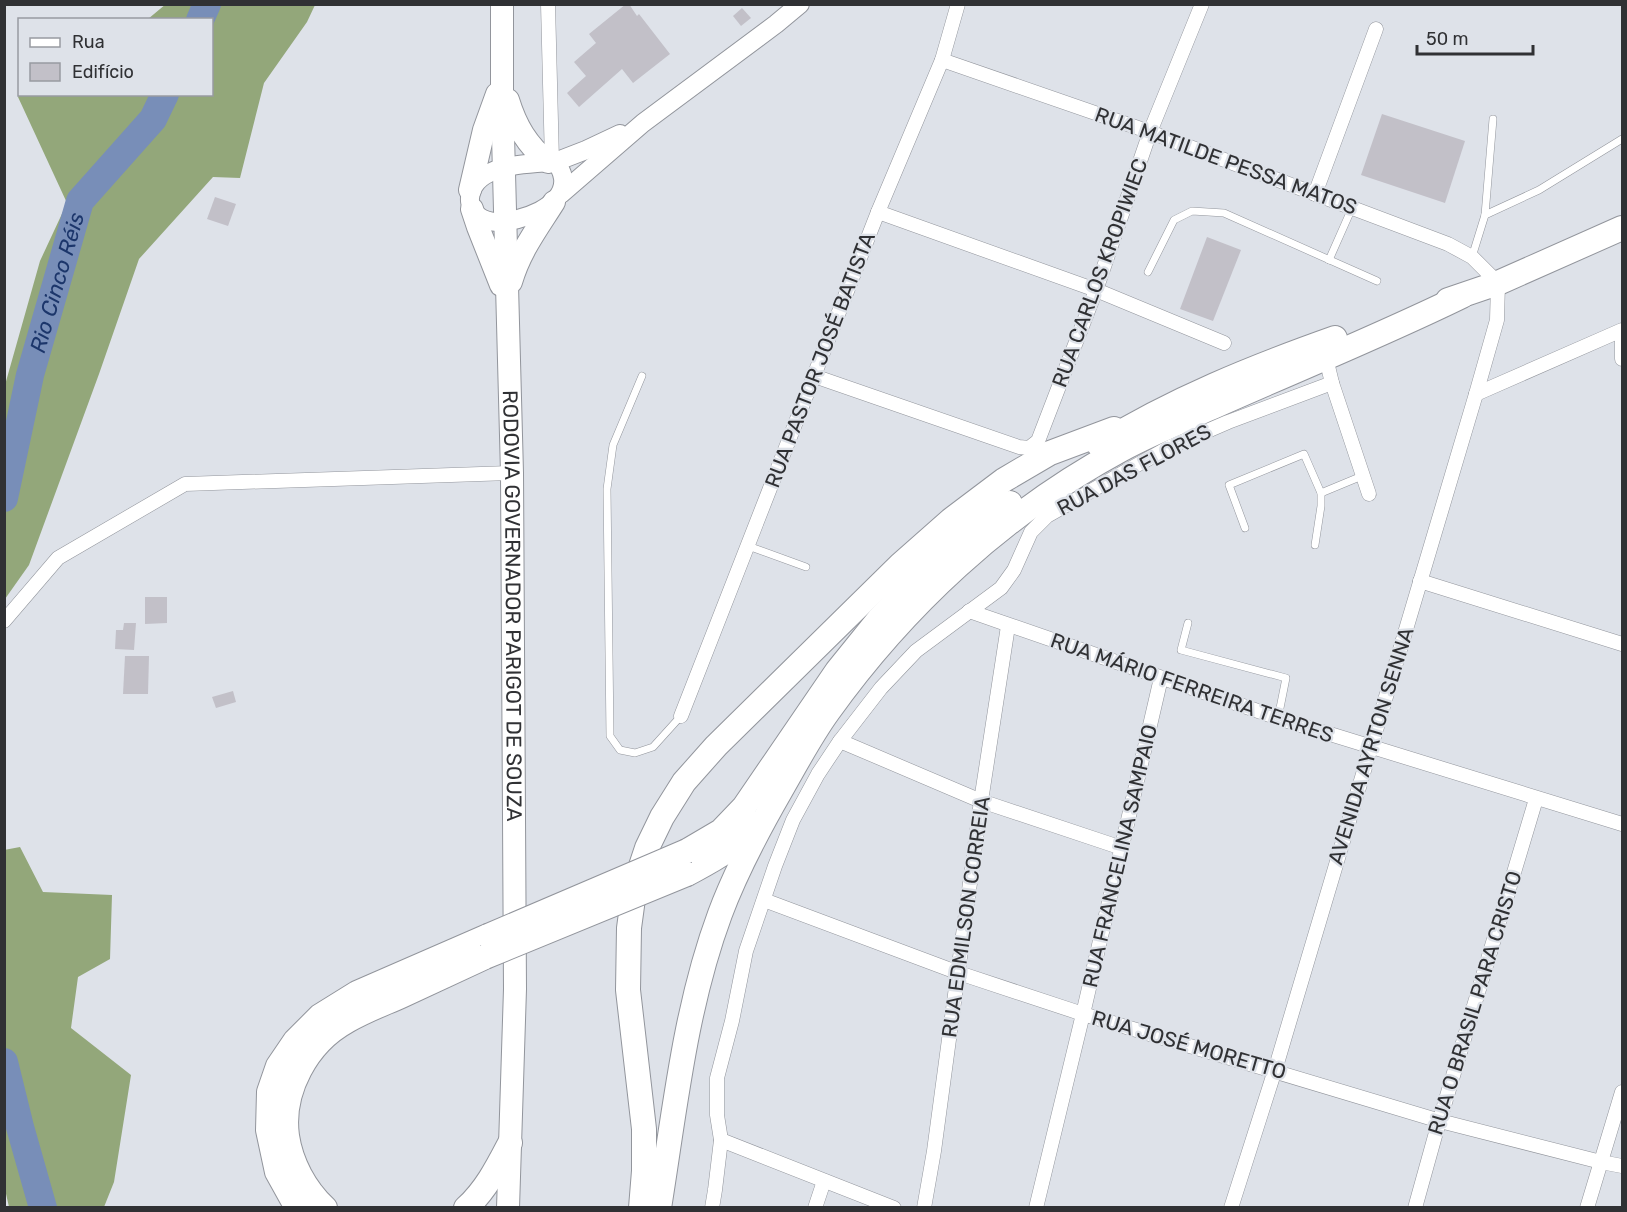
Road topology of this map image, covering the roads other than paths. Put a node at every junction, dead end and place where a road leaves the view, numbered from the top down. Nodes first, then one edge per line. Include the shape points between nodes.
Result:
1 (502, 4) edge
2 (548, 4) edge
3 (800, 4) edge
4 (811, 4) edge
5 (958, 4) edge
6 (1202, 4) edge
7 (776, 24) junction
8 (1377, 29) dead end
9 (942, 60) junction
10 (502, 81) junction
11 (1493, 119) dead end
12 (643, 123) junction
13 (1150, 132) junction
14 (1623, 139) edge
15 (552, 162) junction
16 (504, 167) junction
17 (1315, 194) junction
18 (558, 198) junction
19 (471, 200) junction
20 (1352, 208) junction
21 (878, 212) junction
22 (1485, 215) junction
23 (505, 222) junction
24 (1623, 228) edge
25 (1472, 257) junction
26 (1329, 260) junction
27 (1148, 272) dead end
28 (1377, 281) dead end
29 (1498, 283) junction
30 (1096, 290) junction
31 (1462, 296) junction
32 (506, 298) junction
33 (1622, 331) edge
34 (1224, 344) dead end
35 (1326, 358) junction
36 (1623, 359) edge
37 (642, 376) dead end
38 (814, 376) junction
39 (1332, 383) junction
40 (1476, 394) junction
41 (1136, 422) junction
42 (512, 473) junction
43 (1362, 476) junction
44 (1321, 493) junction
45 (1369, 494) dead end
46 (1245, 528) dead end
47 (1315, 545) dead end
48 (748, 546) junction
49 (806, 567) dead end
50 (1420, 581) junction
51 (969, 611) junction
52 (4, 621) edge
53 (1188, 622) dead end
54 (1008, 626) junction
55 (1623, 644) edge
56 (1161, 678) junction
57 (826, 715) junction
58 (681, 716) joint
59 (1278, 718) junction
60 (840, 741) junction
61 (1371, 747) junction
62 (1536, 799) junction
63 (981, 801) junction
64 (1623, 824) edge
65 (1122, 848) junction
66 (687, 862) junction
67 (764, 900) junction
68 (486, 947) junction
69 (958, 973) junction
70 (1083, 1014) junction
71 (1275, 1070) junction
72 (1623, 1092) edge
73 (1440, 1121) junction
74 (721, 1140) junction
75 (510, 1143) junction
76 (1601, 1162) junction
77 (1623, 1166) edge
78 (824, 1181) junction
79 (299, 1208) edge
80 (326, 1208) edge
81 (466, 1208) edge
82 (508, 1208) edge
83 (641, 1208) edge
84 (659, 1208) edge
85 (712, 1208) edge
86 (815, 1208) edge
87 (894, 1208) edge
88 (924, 1208) edge
89 (1036, 1208) edge
90 (1231, 1208) edge
91 (1415, 1208) edge
92 (1587, 1208) edge

1 - 10 main road, RODOVIA GOVERNADOR PARIGOT DE SOUZA
2 - 15 street
3 - 7 street
4 - 7 street
5 - 9 street, RUA PASTOR JOSÉ BATISTA
6 - 13 street, RUA CARLOS KROPIWIEC
7 - 12 street
8 - 17 street
9 - 13 street, RUA MATILDE PESSA MATOS
9 - 21 street, RUA PASTOR JOSÉ BATISTA
10 - 15 main road via 518,128 532,147
10 - 16 main road, RODOVIA GOVERNADOR PARIGOT DE SOUZA
10 - 19 main road via 484,130
11 - 22 lane
12 - 15 street
12 - 18 street
13 - 17 street, RUA MATILDE PESSA MATOS
13 - 30 street, RUA CARLOS KROPIWIEC
14 - 22 lane via 1539,190
15 - 16 street
15 - 18 street via 560,167 563,176
16 - 19 street via 476,183
16 - 23 main road, RODOVIA GOVERNADOR PARIGOT DE SOUZA
17 - 20 street, RUA MATILDE PESSA MATOS
18 - 23 street via 541,210
18 - 32 main road via 516,264
19 - 23 street via 480,217
19 - 32 main road
20 - 25 street, RUA MATILDE PESSA MATOS
20 - 26 lane
21 - 30 street
21 - 38 street, RUA PASTOR JOSÉ BATISTA
22 - 25 lane
23 - 32 main road, RODOVIA GOVERNADOR PARIGOT DE SOUZA
24 - 29 highway
25 - 29 street, RUA MATILDE PESSA MATOS
26 - 27 lane via 1224,213 1192,211 1174,220
26 - 28 lane
29 - 31 highway
29 - 40 street, AVENIDA AYRTON SENNA via 1497,320
30 - 34 street
30 - 38 street, RUA CARLOS KROPIWIEC via 1038,441 1029,448
31 - 35 highway
31 - 41 highway via 1266,363
32 - 42 main road, RODOVIA GOVERNADOR PARIGOT DE SOUZA
33 - 36 street
33 - 40 street
35 - 39 street
35 - 57 highway via 1116,452 1022,513 950,573 900,623
37 - 58 lane via 613,445 607,489 610,736 620,750 635,753 653,747
38 - 48 street, RUA PASTOR JOSÉ BATISTA
39 - 43 street
39 - 51 street, RUA DAS FLORES via 1170,447 1047,516 1031,532 1001,588
40 - 50 street, AVENIDA AYRTON SENNA
41 - 66 highway via 980,524 916,580 837,671 744,807
41 - 83 highway via 1050,453 1004,480 951,520 716,746 667,808 638,875 629,928 628,990 644,1129
42 - 52 street via 185,484 58,558
42 - 75 main road, RODOVIA GOVERNADOR PARIGOT DE SOUZA via 515,989
43 - 44 lane
43 - 45 street
44 - 46 lane via 1304,454 1229,485
44 - 47 lane
48 - 49 lane
48 - 58 street, RUA PASTOR JOSÉ BATISTA
50 - 55 street
50 - 61 street, AVENIDA AYRTON SENNA
51 - 54 street, RUA MÁRIO FERREIRA TERRES
51 - 60 street, RUA DAS FLORES via 916,651
53 - 59 lane via 1181,650 1286,678
54 - 56 street, RUA MÁRIO FERREIRA TERRES
54 - 63 street, RUA EDMILSON CORREIA
56 - 59 street, RUA MÁRIO FERREIRA TERRES
56 - 65 street, RUA FRANCELINA SAMPAIO
57 - 66 highway via 794,754 737,843 720,856
57 - 84 highway via 766,816 720,914 684,1050
59 - 61 street, RUA MÁRIO FERREIRA TERRES
60 - 63 street
60 - 67 street, RUA DAS FLORES via 793,820
61 - 62 street, RUA MÁRIO FERREIRA TERRES
61 - 71 street, AVENIDA AYRTON SENNA
62 - 64 street, RUA MÁRIO FERREIRA TERRES
62 - 73 street, RUA O BRASIL PARA CRISTO
63 - 65 street
63 - 69 street, RUA EDMILSON CORREIA
65 - 70 street, RUA FRANCELINA SAMPAIO
66 - 68 highway, bridge
67 - 69 street, RUA JOSÉ MORETTO
67 - 74 street, RUA DAS FLORES via 746,951 717,1078
68 - 79 highway via 357,993 320,1016 295,1041 278,1066 269,1092 268,1130 277,1172
68 - 80 highway via 345,1022 320,1041 298,1072 288,1097 289,1146 304,1184
69 - 70 street, RUA JOSÉ MORETTO
69 - 88 street, RUA EDMILSON CORREIA
70 - 71 street, RUA JOSÉ MORETTO
70 - 89 street, RUA FRANCELINA SAMPAIO
71 - 73 street, RUA JOSÉ MORETTO
71 - 90 street, AVENIDA AYRTON SENNA
72 - 76 street
73 - 76 street, RUA JOSÉ MORETTO
73 - 91 street, RUA O BRASIL PARA CRISTO
74 - 78 street
74 - 85 street, RUA DAS FLORES
75 - 81 highway via 477,1198
75 - 82 main road, RODOVIA GOVERNADOR PARIGOT DE SOUZA
76 - 77 street, RUA JOSÉ MORETTO
76 - 92 street
78 - 86 street
78 - 87 street

